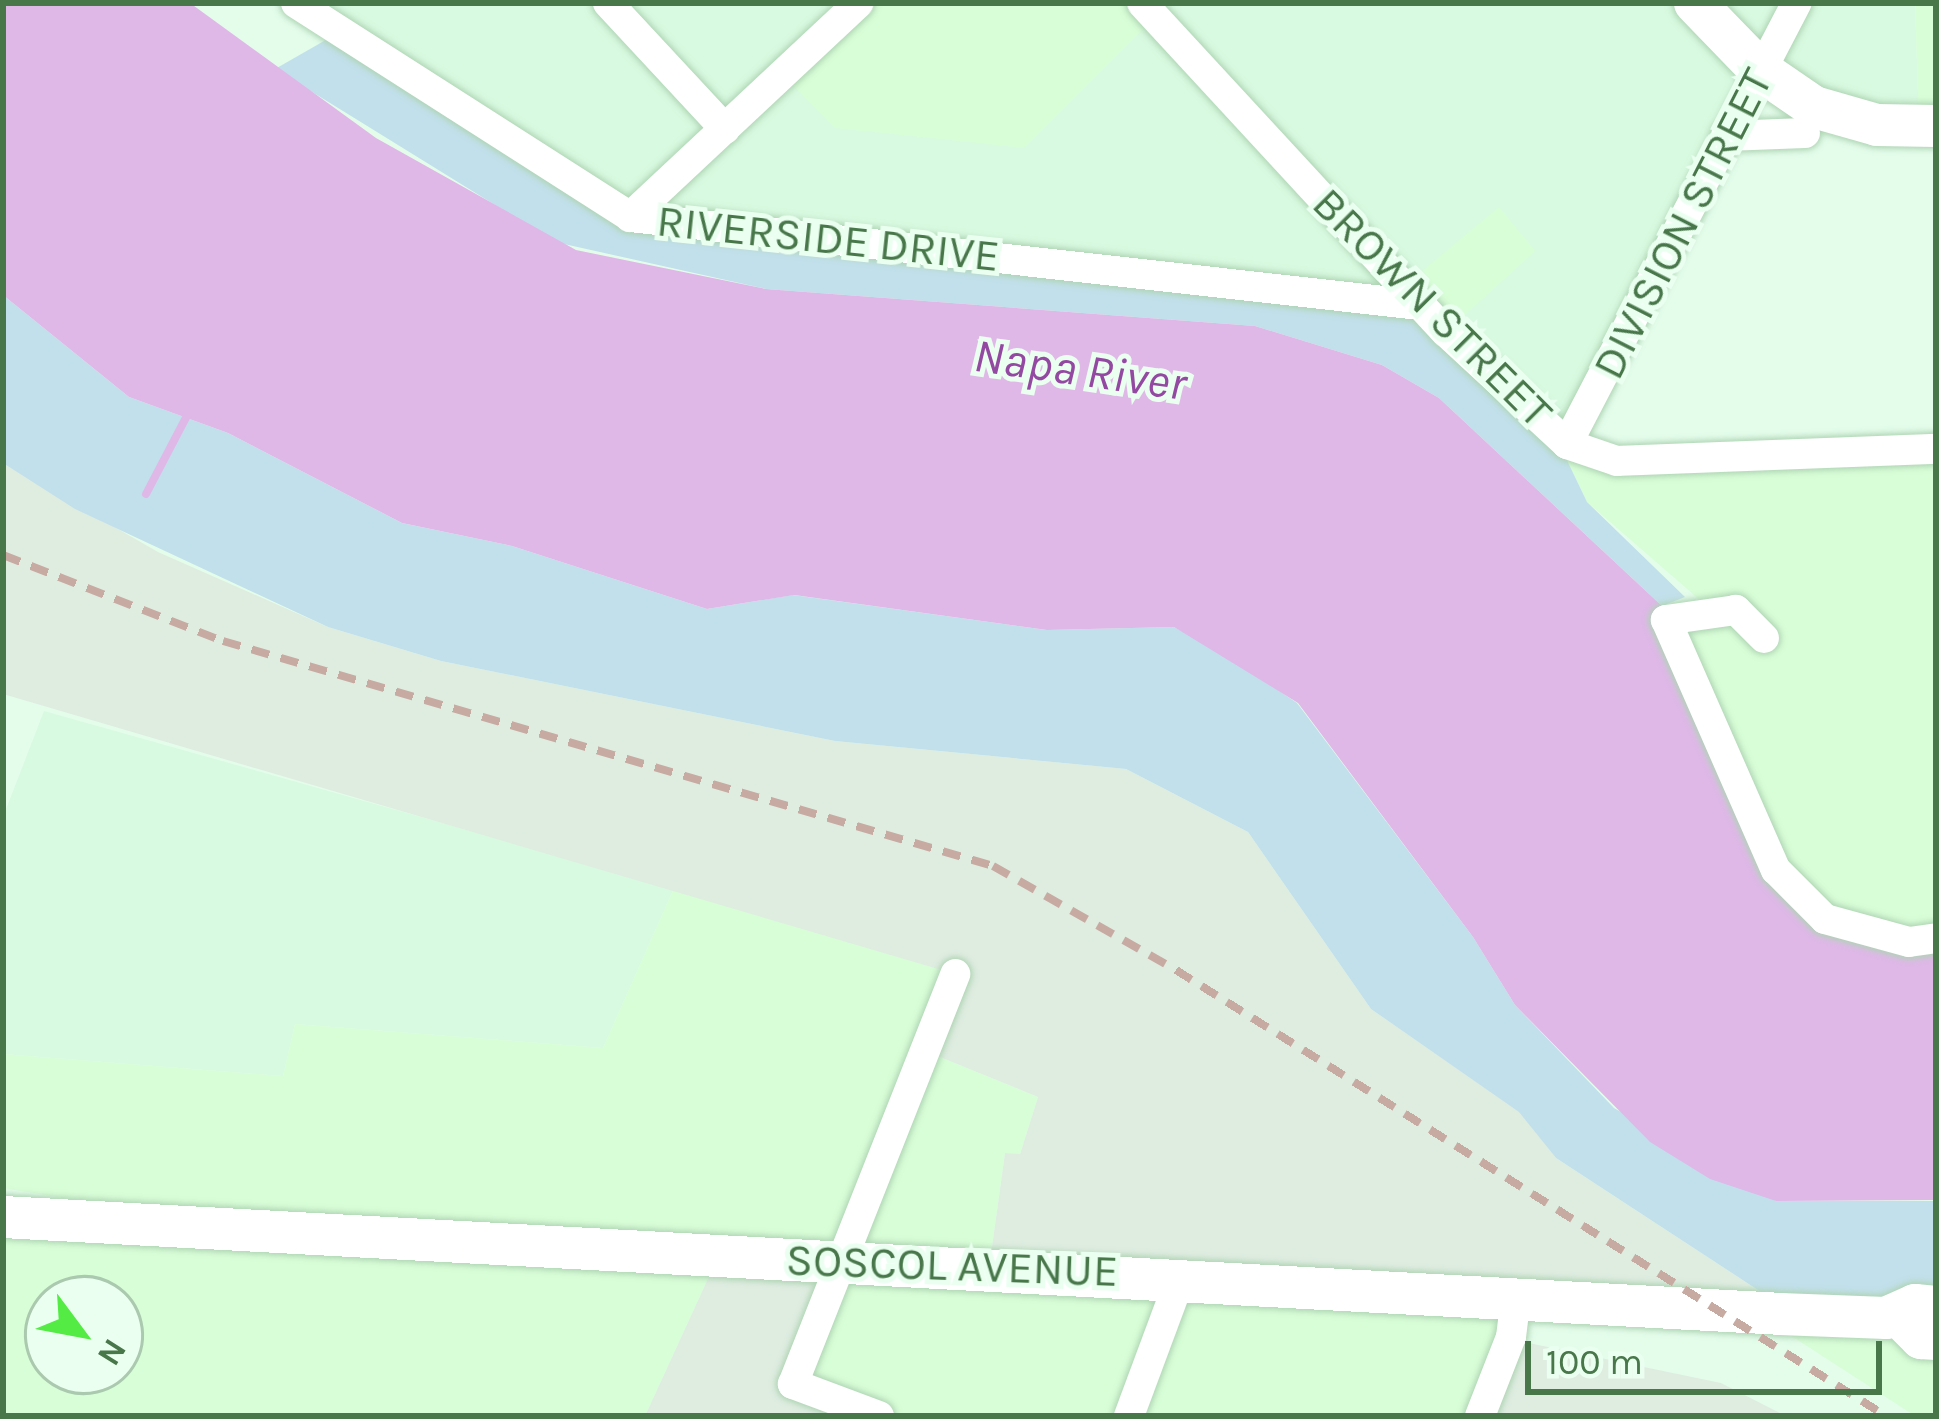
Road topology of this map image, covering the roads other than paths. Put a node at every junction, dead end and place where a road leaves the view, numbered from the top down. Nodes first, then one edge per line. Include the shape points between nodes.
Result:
1 (296, 3) edge
2 (608, 3) edge
3 (860, 3) edge
4 (1142, 3) edge
5 (1695, 3) edge
6 (1797, 3) edge
7 (1760, 70) junction
8 (1877, 125) junction
9 (1936, 126) edge
10 (724, 129) junction
11 (1805, 133) joint
12 (1726, 136) junction
13 (630, 217) junction
14 (1420, 305) junction
15 (1567, 444) junction
16 (1936, 449) edge
17 (1764, 638) dead end
18 (1936, 938) edge
19 (955, 974) dead end
20 (3, 1217) edge
21 (842, 1266) junction
22 (1181, 1276) junction
23 (1516, 1300) junction
24 (1924, 1321) edge
25 (879, 1416) edge
26 (1129, 1416) edge
27 (1480, 1416) edge

1 - 13 street, RIVERSIDE DRIVE
2 - 10 street
3 - 10 street
4 - 14 street, BROWN STREET
5 - 7 main road
6 - 7 street, DIVISION STREET
7 - 8 main road via 1814,107
7 - 12 street, DIVISION STREET
8 - 9 main road
8 - 11 main road
10 - 13 street
11 - 12 street
12 - 15 street, DIVISION STREET
13 - 14 street, RIVERSIDE DRIVE
14 - 15 street, BROWN STREET
15 - 16 street, BROWN STREET via 1617,460
17 - 18 street via 1736,610 1666,620 1775,870 1825,919 1909,942
19 - 21 street
20 - 21 main road, SOSCOL AVENUE
21 - 22 main road, SOSCOL AVENUE
21 - 25 street via 793,1384
22 - 23 main road, SOSCOL AVENUE
22 - 26 street
23 - 24 main road, SOSCOL AVENUE
23 - 27 street via 1511,1337

